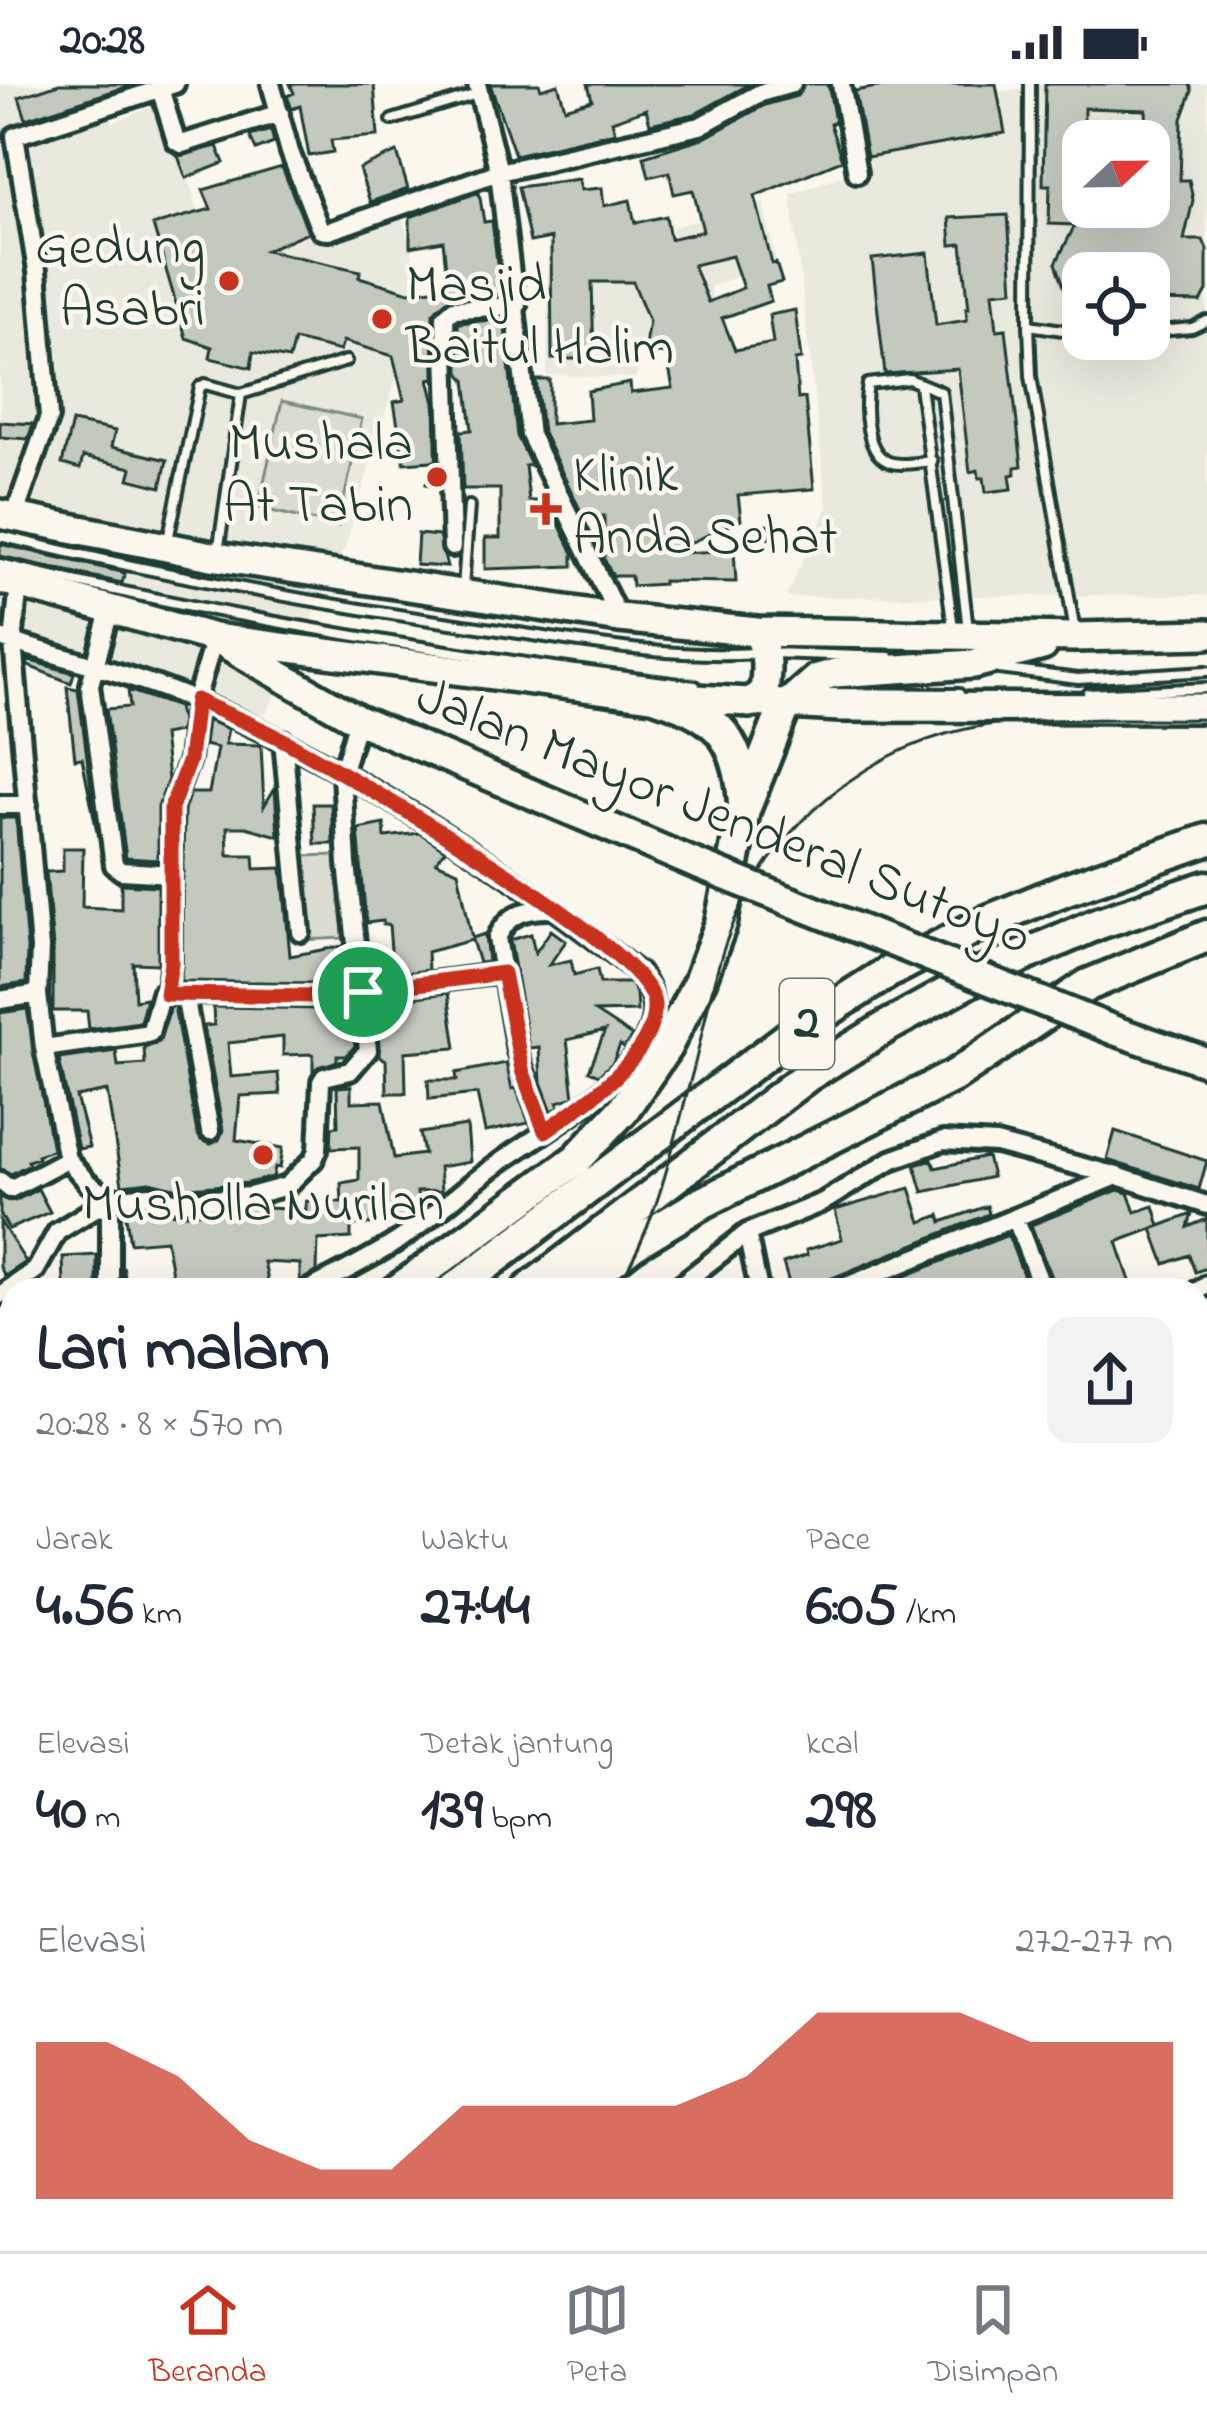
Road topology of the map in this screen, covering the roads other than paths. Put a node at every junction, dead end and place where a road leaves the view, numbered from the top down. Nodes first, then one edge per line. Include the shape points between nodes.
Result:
1 (272, 84) edge
2 (792, 84) edge
3 (841, 84) edge
4 (1030, 84) edge
5 (168, 86) edge
6 (478, 89) edge
7 (280, 113) junction
8 (392, 120) dead end
9 (500, 172) junction
10 (857, 172) dead end
11 (517, 306) junction
12 (1207, 320) edge
13 (1029, 325) junction
14 (1062, 330) edge
15 (1170, 330) edge
16 (346, 361) dead end
17 (920, 386) junction
18 (241, 394) junction
19 (932, 461) junction
20 (469, 506) dead end
21 (5, 522) edge
22 (167, 547) junction
23 (452, 547) dead end
24 (217, 557) junction
25 (6, 576) edge
26 (462, 597) junction
27 (111, 608) junction
28 (620, 618) junction
29 (1207, 634) edge
30 (961, 635) junction
31 (1076, 637) junction
32 (214, 638) junction
33 (7, 640) edge
34 (761, 642) junction
35 (974, 664) junction
36 (93, 667) junction
37 (1207, 671) edge
38 (710, 688) dead end
39 (1207, 688) edge
40 (964, 694) dead end
41 (1082, 695) dead end
42 (765, 696) junction
43 (660, 697) junction
44 (196, 700) junction
45 (1207, 708) edge
46 (358, 720) junction
47 (283, 740) junction
48 (342, 774) junction
49 (0, 805) edge
50 (28, 805) junction
51 (744, 810) junction
52 (1207, 840) edge
53 (172, 874) junction
54 (1207, 887) edge
55 (555, 909) junction
56 (301, 932) dead end
57 (1207, 936) edge
58 (503, 973) junction
59 (363, 992) junction
60 (38, 994) junction
61 (176, 994) junction
62 (0, 1000) edge
63 (44, 1048) junction
64 (1207, 1062) edge
65 (210, 1131) dead end
66 (545, 1131) junction
67 (68, 1159) junction
68 (1118, 1176) junction
69 (0, 1181) edge
70 (110, 1199) junction
71 (1207, 1205) edge
72 (1015, 1218) junction
73 (747, 1233) junction
74 (24, 1278) edge
75 (110, 1278) edge
76 (330, 1278) edge
77 (414, 1278) edge
78 (469, 1278) edge
79 (544, 1278) edge
80 (590, 1278) edge
81 (689, 1278) edge
82 (756, 1278) edge
83 (867, 1278) edge
84 (1038, 1278) edge

1 - 7 street
2 - 9 street via 700,126
3 - 10 street
4 - 13 lane
5 - 7 street via 182,144
5 - 21 street via 15,136 49,417
6 - 8 lane
6 - 9 street
7 - 9 street via 321,230
9 - 11 street
11 - 23 street via 454,309 445,317
11 - 28 street via 530,436
12 - 15 lane
13 - 14 lane
13 - 31 lane
16 - 18 lane
17 - 19 lane
17 - 19 lane via 909,379 868,384 868,424 889,463
17 - 30 lane via 943,396
18 - 22 lane via 198,389
18 - 24 lane
19 - 30 lane
20 - 26 lane
21 - 22 highway, Jalan Mayor Jenderal Sutoyo
21 - 34 lane via 214,585 333,607 637,652 709,656
22 - 24 highway, Jalan Mayor Jenderal Sutoyo
24 - 26 highway, Jalan Mayor Jenderal Sutoyo
25 - 27 highway, Jalan Mayor Jenderal Sutoyo
25 - 33 street
25 - 38 lane via 501,661
26 - 28 highway, Jalan Mayor Jenderal Sutoyo
27 - 32 highway, Jalan Mayor Jenderal Sutoyo
27 - 36 street
28 - 34 highway, Jalan Mayor Jenderal Sutoyo
29 - 31 highway, Jalan Mayor Jenderal Sutoyo
30 - 31 highway, Jalan Mayor Jenderal Sutoyo
30 - 34 highway, Jalan Mayor Jenderal Sutoyo
31 - 35 highway
32 - 43 highway, Jalan Mayor Jenderal Sutoyo
32 - 44 street
32 - 46 highway, Jalan Mayor Jenderal Sutoyo
33 - 36 street
33 - 50 street
34 - 35 lane
34 - 42 highway
35 - 37 lane via 1078,679
35 - 42 highway via 835,673
36 - 44 street
36 - 53 street via 114,865
39 - 41 lane
40 - 42 lane
42 - 43 highway, Jalan Mayor Jenderal Sutoyo
42 - 45 highway, Jalan Mayor Jenderal Sutoyo
42 - 51 highway
43 - 51 highway via 710,718 726,736
44 - 47 street
44 - 53 street via 189,760 171,808
46 - 48 street
46 - 64 highway, Jalan Mayor Jenderal Sutoyo, bridge via 696,864
47 - 48 street
47 - 56 street
48 - 55 street
48 - 59 street
49 - 50 street
50 - 60 street
51 - 77 highway via 700,980 623,1111 577,1159
52 - 78 highway, 2 via 1007,913 887,973 799,1028
53 - 61 street
54 - 79 highway, 2 via 982,974 886,1027 807,1076
55 - 58 street via 520,912 502,928
55 - 66 street via 638,973 654,1002 651,1027 628,1063
57 - 80 highway via 1088,985 956,1075 698,1205
58 - 59 street
58 - 66 street via 522,1070
59 - 61 street
59 - 70 street via 368,1050 350,1071 321,1082 318,1150 300,1175 250,1196
60 - 62 street
60 - 63 street
61 - 63 street via 159,994 150,1034
61 - 65 street
63 - 67 street
66 - 76 street via 402,1238
67 - 69 street via 10,1189
67 - 70 street
68 - 71 street
68 - 72 street
68 - 73 street via 996,1144 943,1141
70 - 74 street via 57,1232
70 - 75 street
72 - 83 street
72 - 84 street
73 - 81 street
73 - 82 street

